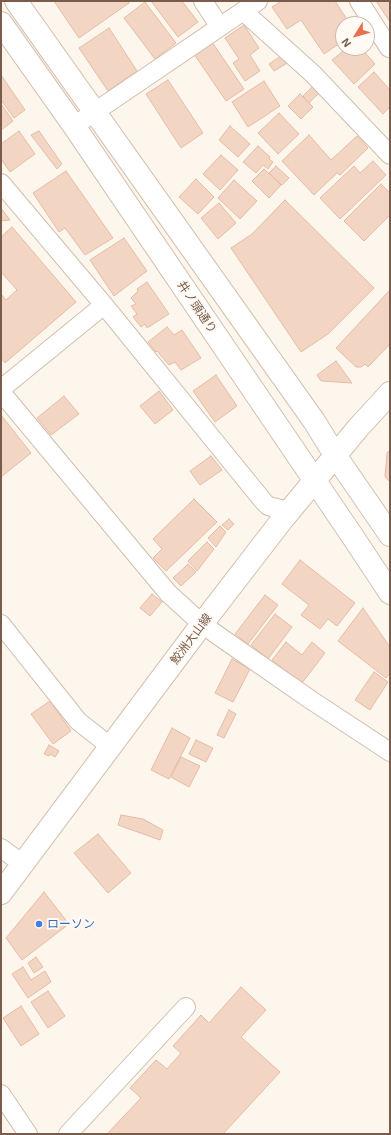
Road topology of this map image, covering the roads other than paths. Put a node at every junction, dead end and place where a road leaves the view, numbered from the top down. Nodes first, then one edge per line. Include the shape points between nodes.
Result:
1 (16, 1) edge
2 (203, 1) edge
3 (359, 1) edge
4 (251, 6) edge
5 (1, 23) edge
6 (220, 27) junction
7 (389, 48) edge
8 (94, 112) junction
9 (74, 126) junction
10 (390, 155) edge
11 (1, 183) edge
12 (104, 305) junction
13 (1, 389) edge
14 (1, 392) edge
15 (390, 393) edge
16 (335, 455) junction
17 (314, 480) junction
18 (289, 511) junction
19 (390, 535) edge
20 (390, 593) edge
21 (1, 624) edge
22 (202, 624) junction
23 (111, 746) junction
24 (390, 752) edge
25 (1, 848) edge
26 (22, 864) junction
27 (1, 893) edge
28 (186, 1007) dead end
29 (1, 1094) edge
30 (28, 1134) edge
31 (68, 1134) edge

1 - 8 main road
2 - 6 street
3 - 7 street
4 - 6 street
4 - 10 street
5 - 9 main road, 井ノ頭通り
6 - 8 street
8 - 9 street
8 - 16 main road via 314,421
9 - 17 main road, 井ノ頭通り
11 - 12 street
12 - 13 street
12 - 18 street via 264,502 268,506
14 - 22 street via 168,593
15 - 16 main road, 鮫洲大山線
16 - 17 main road, 鮫洲大山線
16 - 19 main road
17 - 18 main road, 鮫洲大山線
17 - 20 main road, 井ノ頭通り
18 - 22 main road, 鮫洲大山線
21 - 23 street via 78,720
22 - 23 main road, 鮫洲大山線
22 - 24 street via 310,700
23 - 26 main road, 鮫洲大山線
25 - 26 street
26 - 27 main road, 鮫洲大山線
28 - 31 street
29 - 30 street

